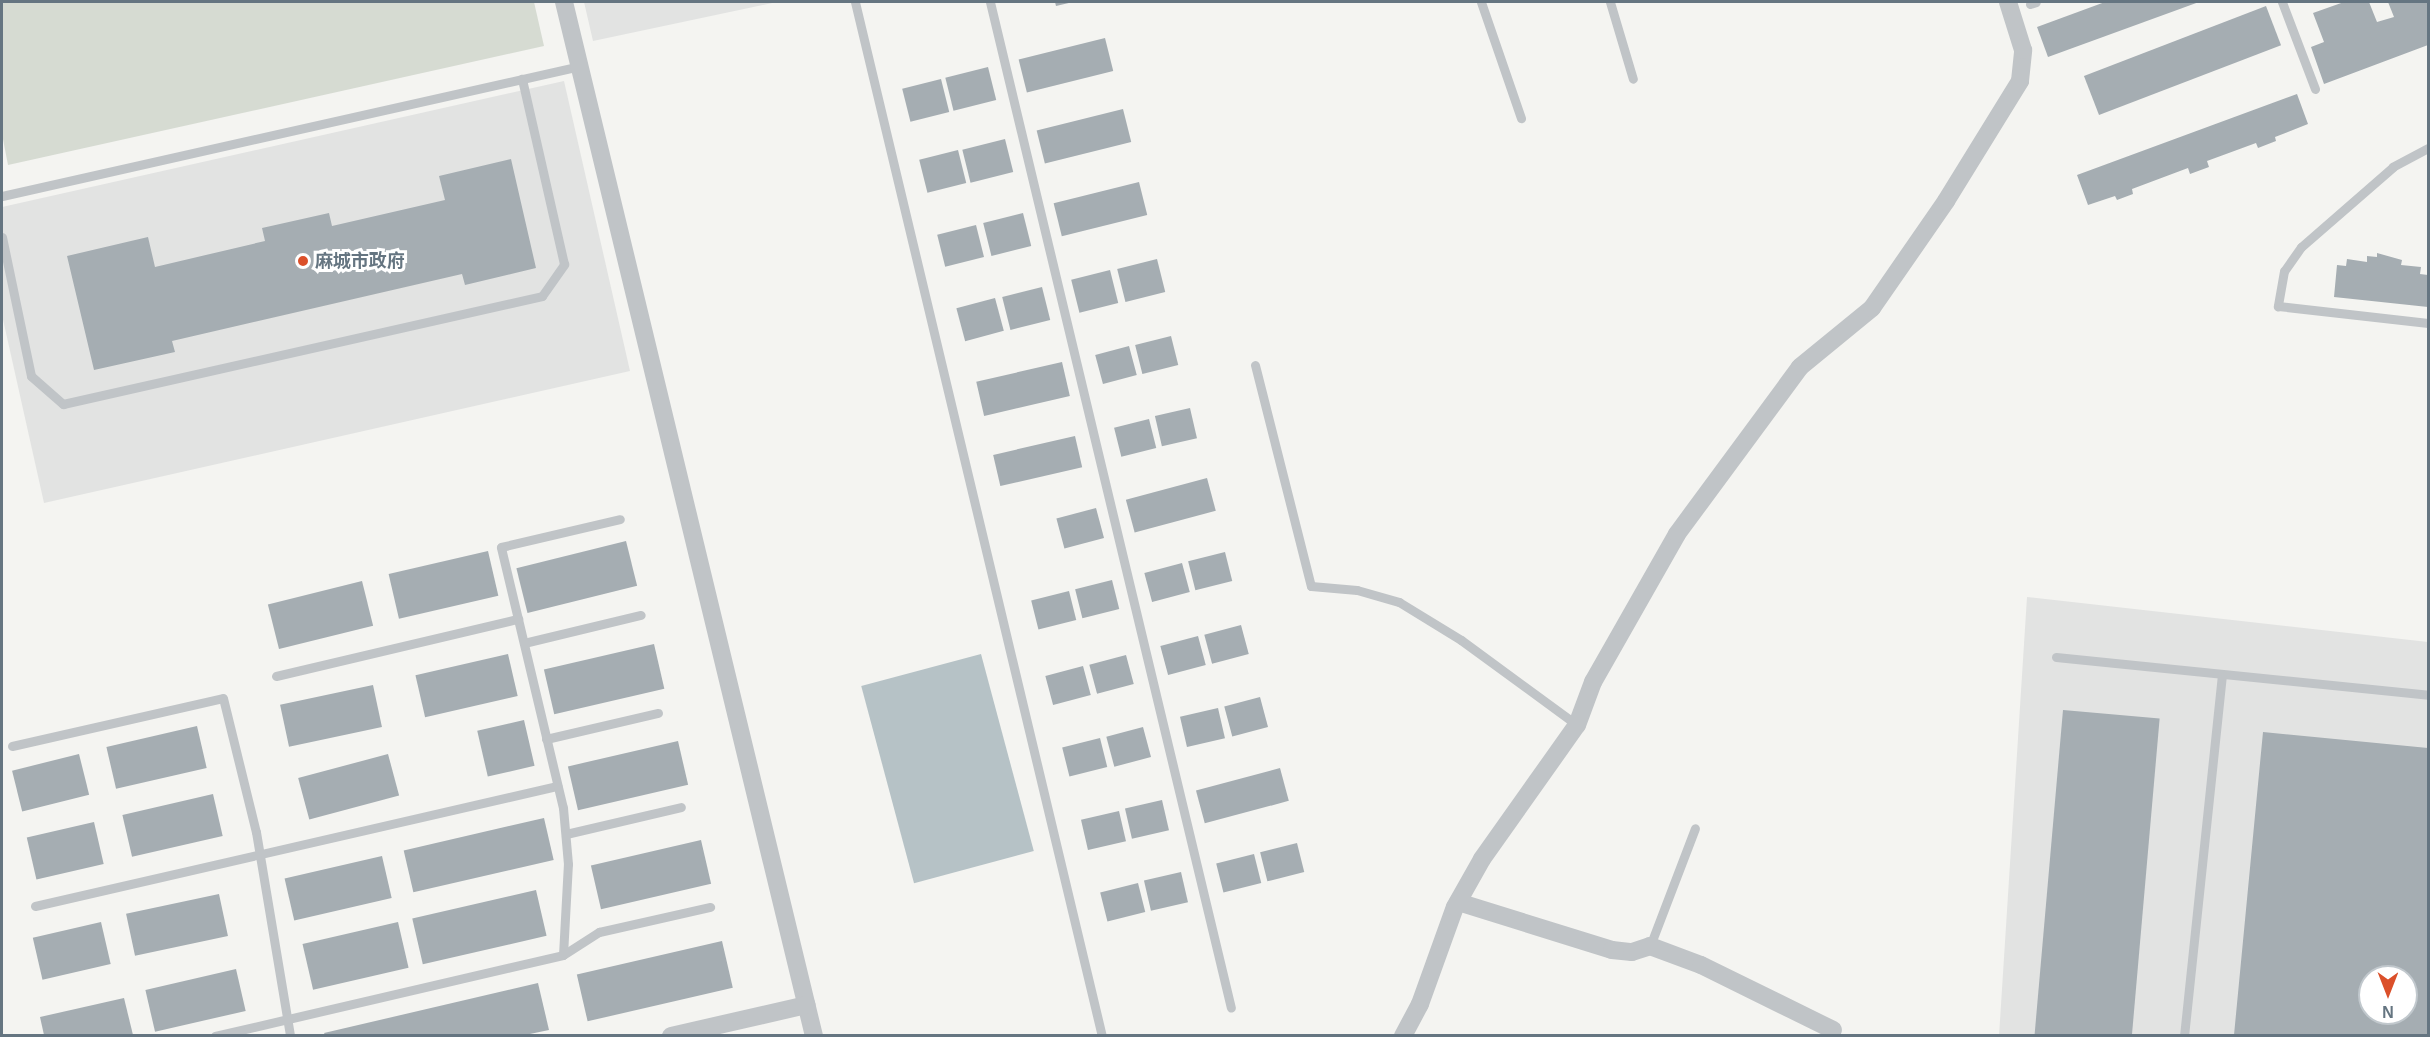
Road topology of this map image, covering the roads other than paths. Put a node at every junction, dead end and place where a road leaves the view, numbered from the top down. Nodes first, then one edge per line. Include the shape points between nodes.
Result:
1 (564, 2) edge
2 (855, 2) edge
3 (990, 2) edge
4 (1481, 2) edge
5 (1610, 2) edge
6 (2008, 2) edge
7 (2282, 2) edge
8 (580, 66) junction
9 (522, 79) junction
10 (1633, 79) dead end
11 (2315, 89) dead end
12 (1521, 118) dead end
13 (2428, 148) edge
14 (2, 196) edge
15 (2, 237) edge
16 (2428, 324) edge
17 (1255, 365) dead end
18 (620, 519) dead end
19 (641, 615) dead end
20 (518, 620) junction
21 (524, 643) junction
22 (2056, 657) dead end
23 (2222, 674) junction
24 (276, 676) dead end
25 (2428, 695) edge
26 (658, 713) dead end
27 (1577, 725) junction
28 (546, 739) junction
29 (12, 746) dead end
30 (557, 786) junction
31 (681, 807) dead end
32 (1695, 828) dead end
33 (566, 834) junction
34 (260, 854) junction
35 (1458, 902) junction
36 (35, 906) dead end
37 (710, 907) dead end
38 (1650, 946) junction
39 (563, 955) junction
40 (806, 1005) junction
41 (1232, 1008) dead end
42 (287, 1019) junction
43 (1833, 1030) dead end
44 (215, 1035) edge
45 (290, 1035) edge
46 (671, 1035) edge
47 (814, 1035) edge
48 (1102, 1035) edge
49 (1403, 1035) edge
50 (2184, 1035) edge

1 - 8 street
2 - 48 lane
3 - 41 lane
4 - 12 lane
5 - 10 lane
6 - 27 street via 2023,50 2020,81 1946,201 1872,308 1800,367 1677,534 1593,682
7 - 11 lane
8 - 9 lane
8 - 40 street
9 - 14 lane
9 - 15 lane via 564,264 542,296 63,404 31,376
13 - 16 lane via 2393,167 2301,247 2284,271 2278,306
17 - 27 lane via 1311,586 1357,590 1399,602 1461,640
18 - 20 lane via 501,547
19 - 21 lane
20 - 21 lane
20 - 24 lane
21 - 28 lane
22 - 23 lane
23 - 25 lane
23 - 50 lane
26 - 28 lane
27 - 35 street via 1482,859
28 - 30 lane
29 - 34 lane via 223,698
30 - 33 lane
30 - 34 lane
31 - 33 lane
32 - 38 lane
33 - 39 lane
34 - 36 lane
34 - 42 lane
35 - 38 street via 1612,950 1632,952
35 - 49 street via 1420,1004
37 - 39 lane via 599,932
38 - 43 street via 1701,965
39 - 42 lane
40 - 46 street
40 - 47 street
42 - 44 lane
42 - 45 lane

